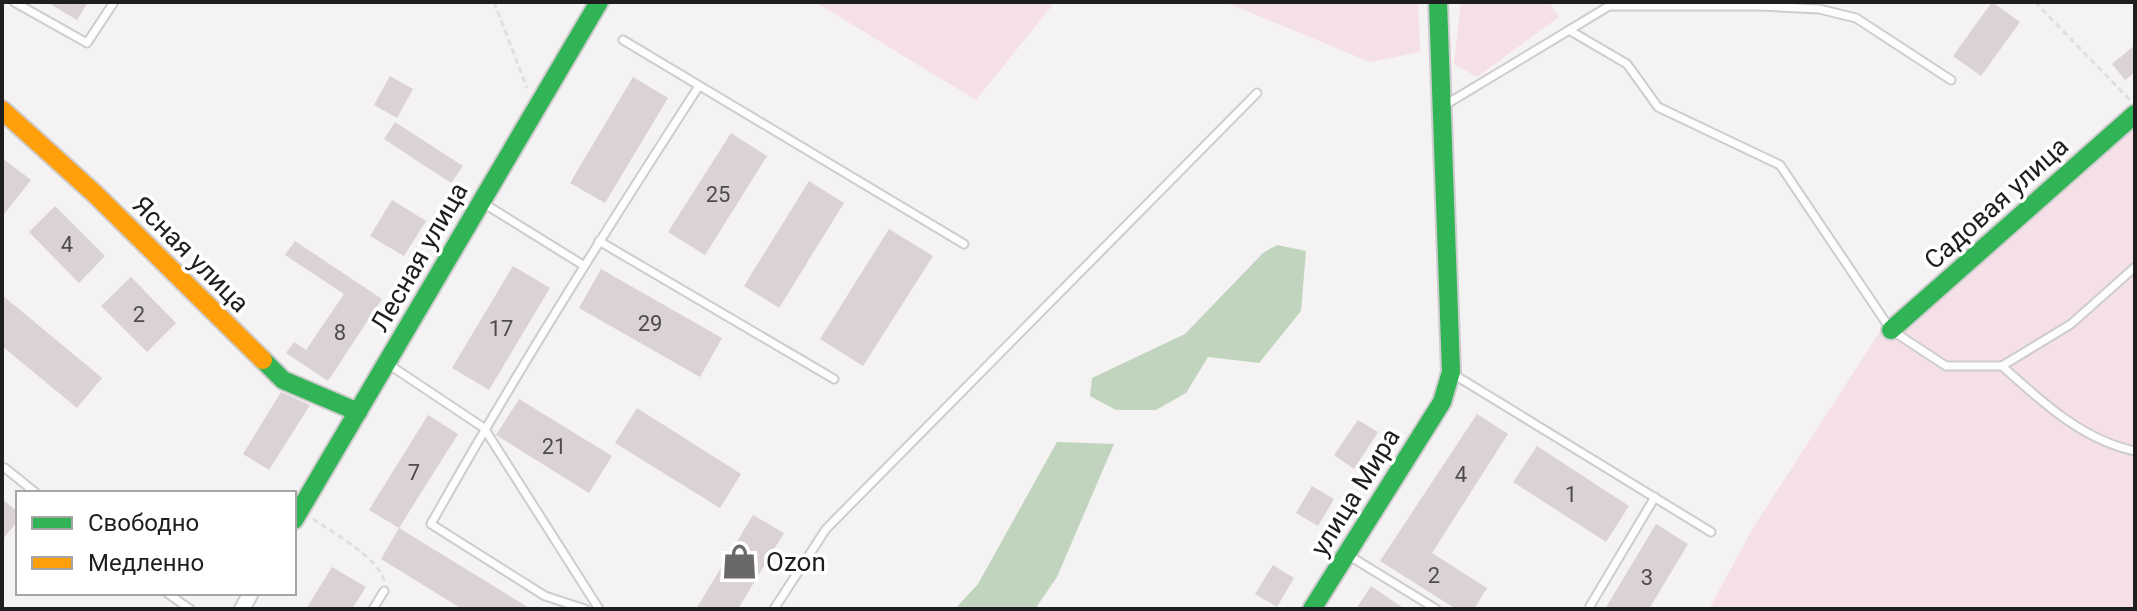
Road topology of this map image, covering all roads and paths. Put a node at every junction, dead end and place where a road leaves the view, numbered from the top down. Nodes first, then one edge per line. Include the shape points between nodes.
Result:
1 (14, 2) edge
2 (114, 2) edge
3 (494, 2) edge
4 (599, 2) edge
5 (1438, 2) edge
6 (2035, 2) edge
7 (1764, 4) edge
8 (1569, 30) junction
9 (623, 40) dead end
10 (1951, 80) dead end
11 (699, 86) junction
12 (1257, 93) dead end
13 (2135, 105) edge
14 (1443, 106) junction
15 (2, 110) edge
16 (535, 110) junction
17 (2135, 114) edge
18 (481, 202) junction
19 (599, 241) junction
20 (964, 244) dead end
21 (583, 265) junction
22 (2135, 267) edge
23 (1891, 330) junction
24 (387, 363) junction
25 (2002, 366) junction
26 (1451, 372) junction
27 (834, 379) dead end
28 (358, 412) junction
29 (484, 428) junction
30 (2135, 451) edge
31 (5, 468) dead end
32 (34, 491) edge
33 (1655, 497) junction
34 (297, 515) edge
35 (1711, 532) dead end
36 (1347, 554) junction
37 (384, 591) joint
38 (170, 595) edge
39 (1590, 606) dead end
40 (190, 609) edge
41 (373, 609) edge
42 (585, 609) edge
43 (599, 609) edge
44 (774, 609) edge
45 (1312, 609) edge
46 (1436, 609) edge

1 - 2 lane via 87,43
3 - 16 path
4 - 16 street, Лесная улица
5 - 14 street, улица Мира
6 - 13 path
7 - 8 lane via 1609,6
7 - 10 lane via 1856,18
8 - 14 lane
8 - 23 lane via 1627,64 1658,107 1780,165
9 - 11 lane
11 - 19 lane
11 - 20 lane
12 - 44 lane via 826,529
14 - 26 street, улица Мира
15 - 28 street, Ясная улица via 283,380
16 - 18 street, Лесная улица
17 - 23 street, Садовая улица
18 - 21 lane
18 - 24 street, Лесная улица
19 - 21 lane
19 - 27 lane
21 - 29 lane
22 - 25 lane via 2071,324
23 - 25 lane via 1946,366
24 - 28 street, Лесная улица
24 - 29 lane
25 - 30 lane via 2055,413 2111,446
26 - 33 lane
26 - 36 street, улица Мира via 1442,402
28 - 34 street, Лесная улица
29 - 42 lane via 431,524 545,596
29 - 43 lane
31 - 32 lane
33 - 35 lane
33 - 39 lane
34 - 37 path via 372,561 384,576
36 - 45 street, улица Мира
36 - 46 lane
37 - 41 lane
38 - 40 lane

